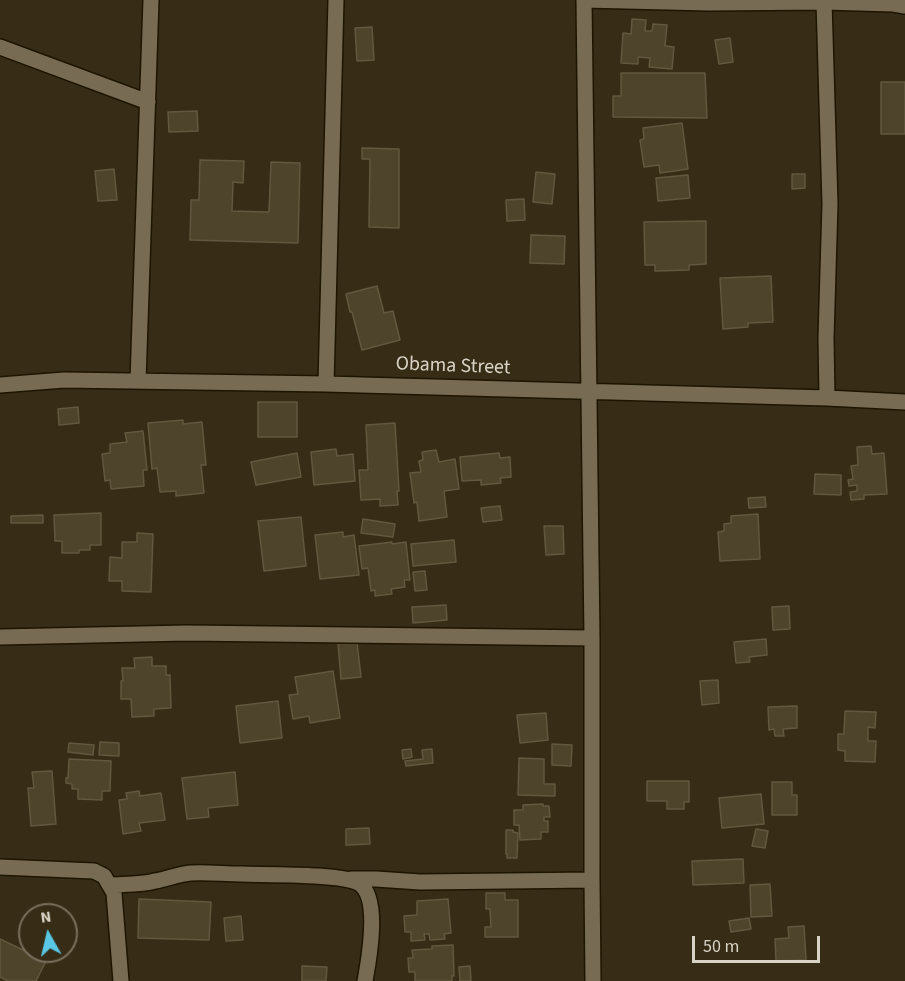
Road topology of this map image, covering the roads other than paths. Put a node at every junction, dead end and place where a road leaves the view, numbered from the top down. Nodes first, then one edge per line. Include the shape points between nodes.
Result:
1 (151, 0) edge
2 (336, 0) edge
3 (584, 0) edge
4 (824, 2) junction
5 (905, 6) edge
6 (0, 47) edge
7 (148, 102) junction
8 (138, 381) junction
9 (326, 384) junction
10 (0, 385) edge
11 (589, 392) junction
12 (827, 398) junction
13 (905, 402) edge
14 (0, 637) edge
15 (592, 638) junction
16 (0, 854) edge
17 (5, 867) edge
18 (345, 879) junction
19 (592, 880) junction
20 (110, 885) junction
21 (121, 981) edge
22 (365, 981) edge
23 (593, 981) edge

1 - 7 street
2 - 9 street
3 - 4 street
3 - 11 street
4 - 5 street
4 - 12 street via 830,204
6 - 7 street
7 - 8 street
8 - 9 street, Obama Street
8 - 10 street, Obama Street via 64,380
9 - 11 street, Obama Street
11 - 12 street, Obama Street
11 - 15 street
12 - 13 street, Obama Street
14 - 15 street via 188,633
15 - 19 street
16 - 17 street
17 - 20 street via 94,871
18 - 19 street
18 - 20 street via 191,873 155,882
18 - 22 street via 360,884 368,896 372,927
19 - 23 street
20 - 21 street via 114,893

